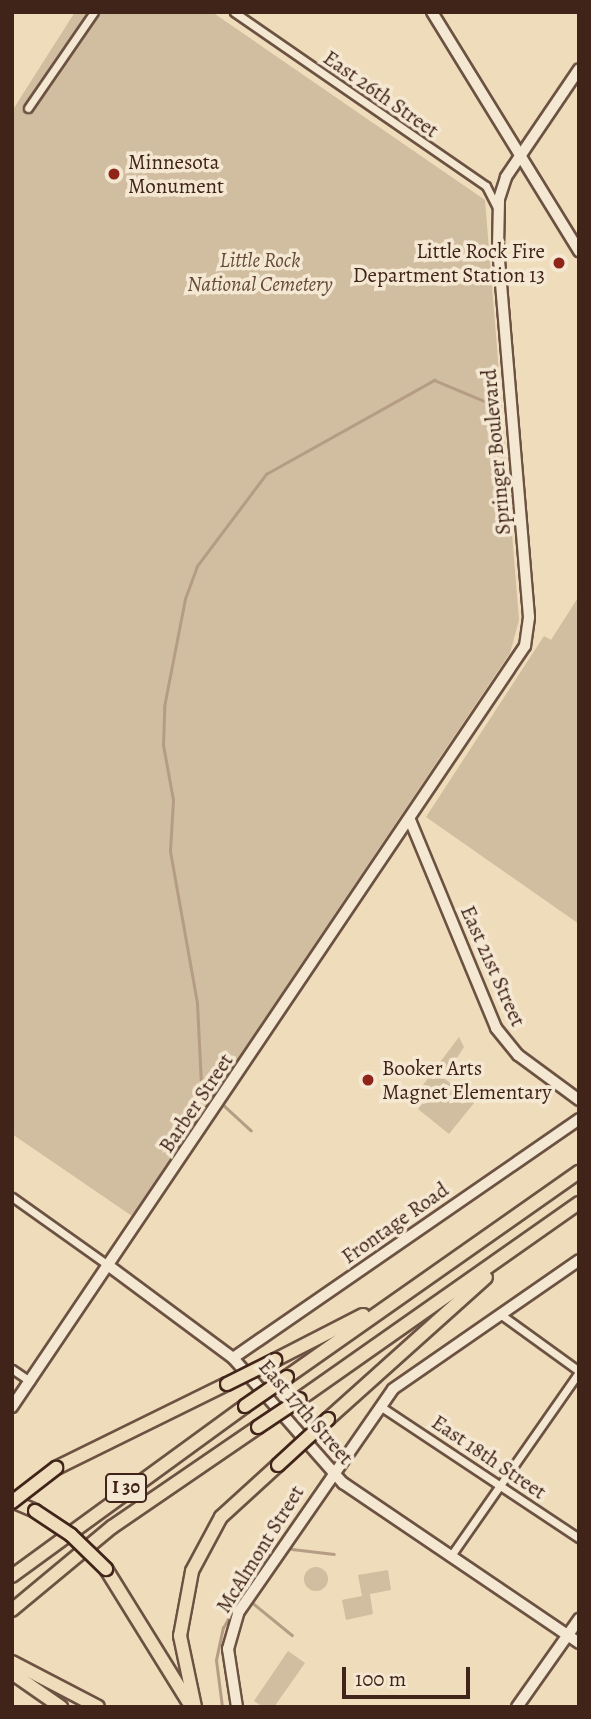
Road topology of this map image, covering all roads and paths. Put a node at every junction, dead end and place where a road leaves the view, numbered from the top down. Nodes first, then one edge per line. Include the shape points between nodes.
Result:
1 (94, 12) edge
2 (234, 12) edge
3 (432, 12) edge
4 (579, 69) edge
5 (28, 108) dead end
6 (520, 156) junction
7 (498, 212) junction
8 (579, 251) edge
9 (410, 820) junction
10 (579, 1100) edge
11 (579, 1119) edge
12 (579, 1172) edge
13 (12, 1197) edge
14 (579, 1203) edge
15 (533, 1235) junction
16 (579, 1261) edge
17 (109, 1266) junction
18 (410, 1292) junction
19 (500, 1314) junction
20 (233, 1358) junction
21 (12, 1369) edge
22 (579, 1371) edge
23 (30, 1381) junction
24 (380, 1406) junction
25 (12, 1407) edge
26 (332, 1473) junction
27 (500, 1486) junction
28 (12, 1502) edge
29 (579, 1538) edge
30 (450, 1558) junction
31 (12, 1576) edge
32 (12, 1610) edge
33 (579, 1619) edge
34 (567, 1635) junction
35 (579, 1643) edge
36 (12, 1662) edge
37 (12, 1673) edge
38 (61, 1707) edge
39 (98, 1707) edge
40 (193, 1707) edge
41 (237, 1707) edge
42 (517, 1707) edge

1 - 5 street
2 - 7 street, East 26th Street via 486,186
3 - 6 main road
4 - 6 main road, Springer Boulevard
6 - 7 main road, Springer Boulevard via 502,188
6 - 8 main road
7 - 9 main road, Springer Boulevard via 528,637
9 - 10 main road, East 21st Street via 496,1028 518,1055
9 - 17 main road, Barber Street
11 - 20 main road, Frontage Road
12 - 18 highway, I 30
13 - 17 street, East 17th Street
14 - 15 highway, I 30
15 - 32 highway, I 30, bridge via 112,1527
15 - 40 highway, bridge via 221,1517 192,1571 180,1636
16 - 19 main road
17 - 20 main road, East 17th Street
17 - 23 main road, Barber Street
18 - 28 highway, bridge via 56,1468
18 - 31 highway, I 30, bridge via 139,1478
19 - 22 street
19 - 24 main road via 393,1389
20 - 26 main road, East 17th Street
21 - 23 street
22 - 27 street
23 - 25 main road, Barber Street
24 - 26 main road
24 - 27 street, East 18th Street
26 - 30 main road, East 17th Street
26 - 41 main road, McAlmont Street via 245,1602 228,1649
27 - 29 street, East 18th Street
27 - 30 street
28 - 40 highway, bridge via 71,1535 106,1569
30 - 34 main road, East 17th Street
33 - 34 main road
34 - 35 main road, East 17th Street
34 - 42 main road
36 - 39 highway
37 - 38 highway

